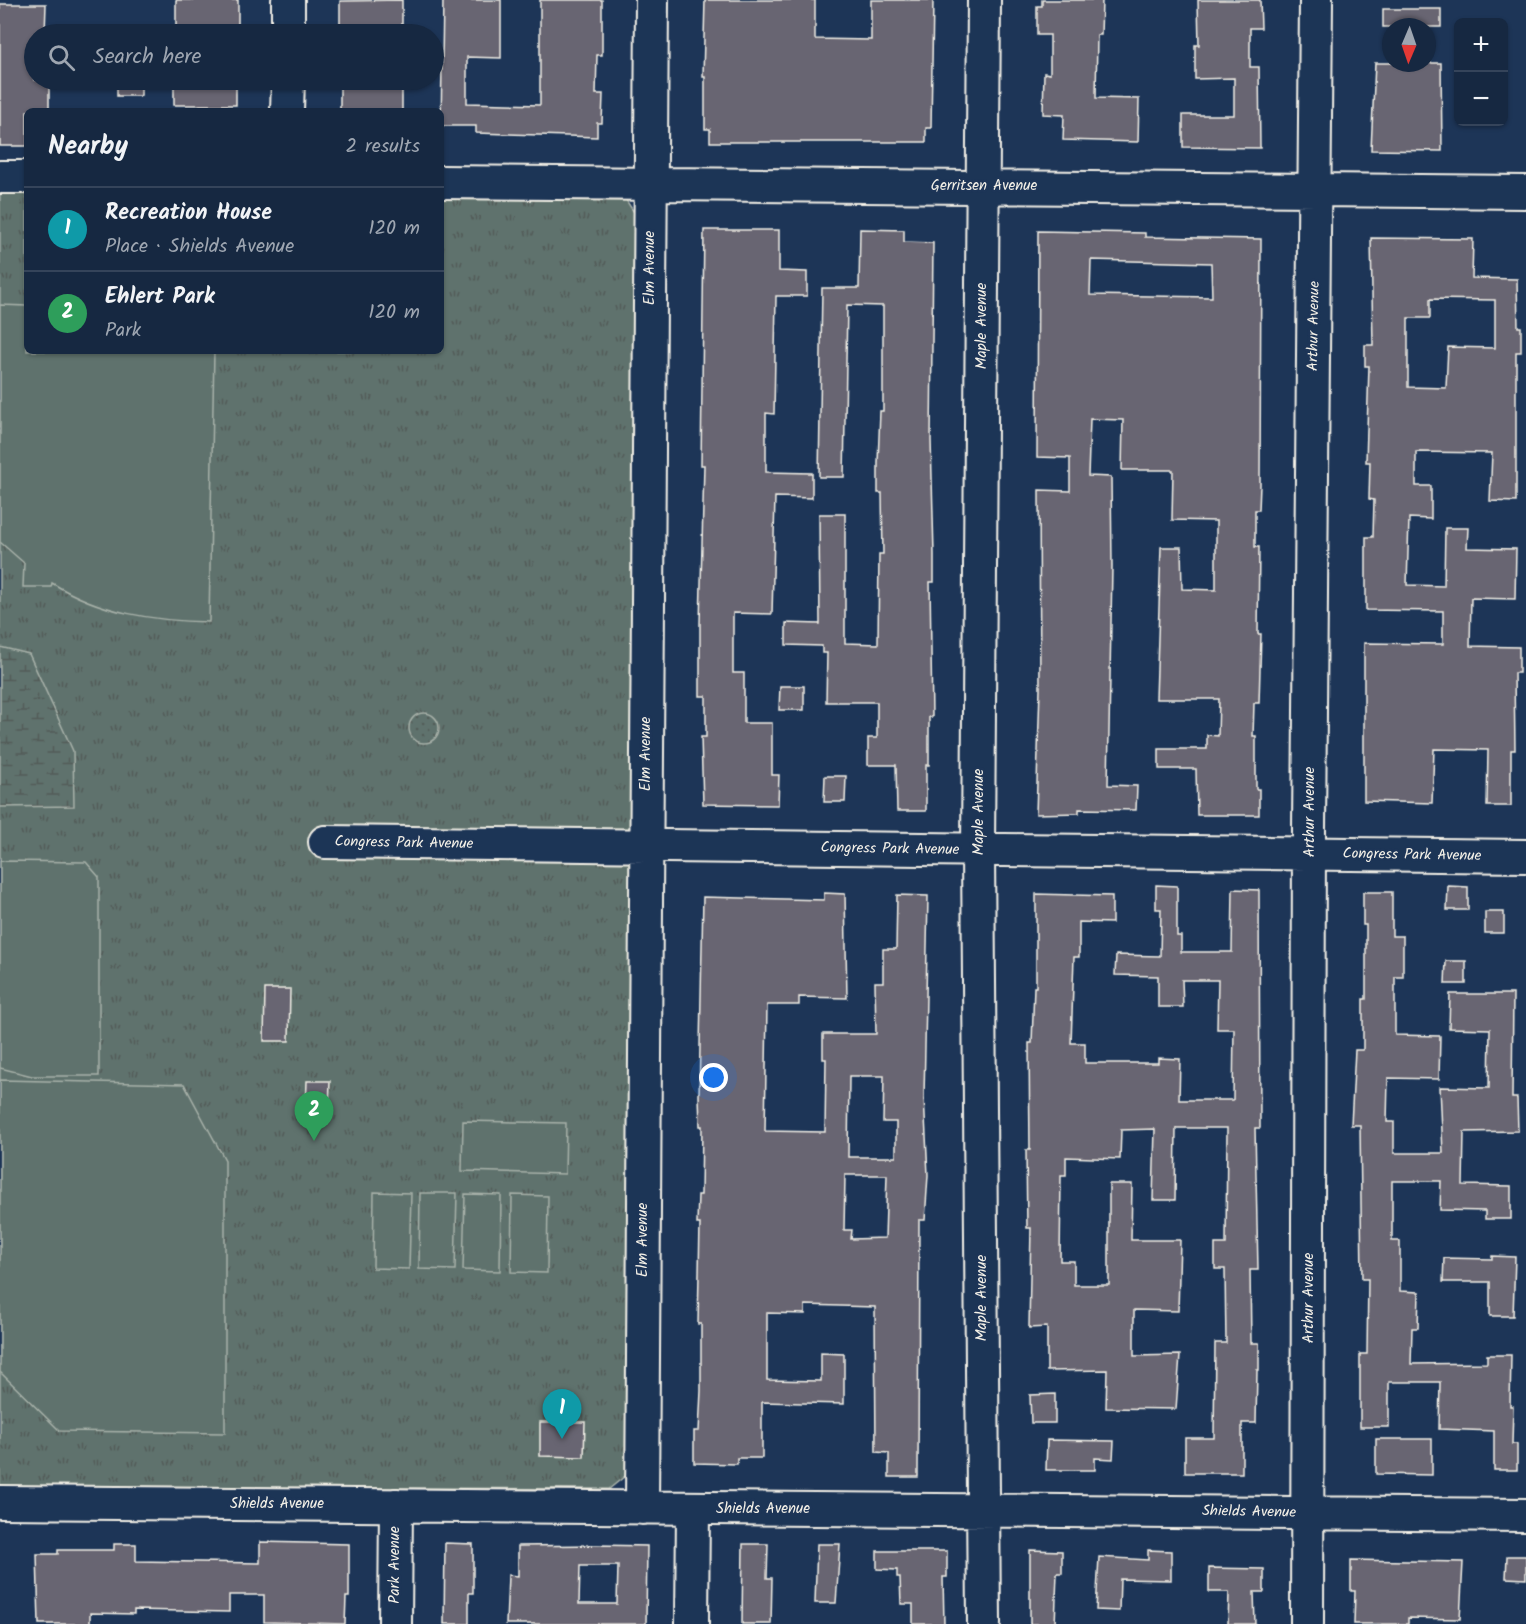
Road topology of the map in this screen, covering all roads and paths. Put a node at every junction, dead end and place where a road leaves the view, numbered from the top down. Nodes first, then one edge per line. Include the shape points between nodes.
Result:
1 (288, 0) edge
2 (652, 0) edge
3 (984, 0) edge
4 (1316, 0) edge
5 (288, 24) edge
6 (288, 90) edge
7 (287, 108) edge
8 (0, 177) edge
9 (24, 177) edge
10 (444, 182) edge
11 (651, 184) junction
12 (983, 186) junction
13 (1315, 188) junction
14 (1526, 192) edge
15 (325, 842) dead end
16 (645, 848) junction
17 (978, 851) junction
18 (1310, 854) junction
19 (1526, 856) edge
20 (0, 1502) edge
21 (396, 1505) junction
22 (642, 1508) junction
23 (693, 1509) junction
24 (984, 1511) junction
25 (1308, 1513) junction
26 (1526, 1515) edge
27 (395, 1624) edge
28 (692, 1624) edge
29 (984, 1624) edge
30 (1307, 1624) edge

1 - 5 street
2 - 11 street, Elm Avenue
3 - 12 street, Maple Avenue
4 - 13 street, Arthur Avenue
6 - 7 street
8 - 9 street
10 - 11 street, Gerritsen Avenue
11 - 12 street, Gerritsen Avenue
11 - 16 street, Elm Avenue
12 - 13 street, Gerritsen Avenue
12 - 17 street, Maple Avenue
13 - 14 street, Gerritsen Avenue
13 - 18 street, Arthur Avenue
15 - 16 street, Congress Park Avenue
16 - 17 street, Congress Park Avenue
16 - 22 street, Elm Avenue
17 - 18 street, Congress Park Avenue
17 - 24 street, Maple Avenue
18 - 19 street, Congress Park Avenue
18 - 25 street, Arthur Avenue
20 - 21 street, Shields Avenue
21 - 22 street, Shields Avenue
21 - 27 street, Park Avenue
22 - 23 street, Shields Avenue
23 - 24 street, Shields Avenue
23 - 28 street
24 - 25 street, Shields Avenue
24 - 29 street, Maple Avenue
25 - 26 street, Shields Avenue
25 - 30 street, Arthur Avenue

